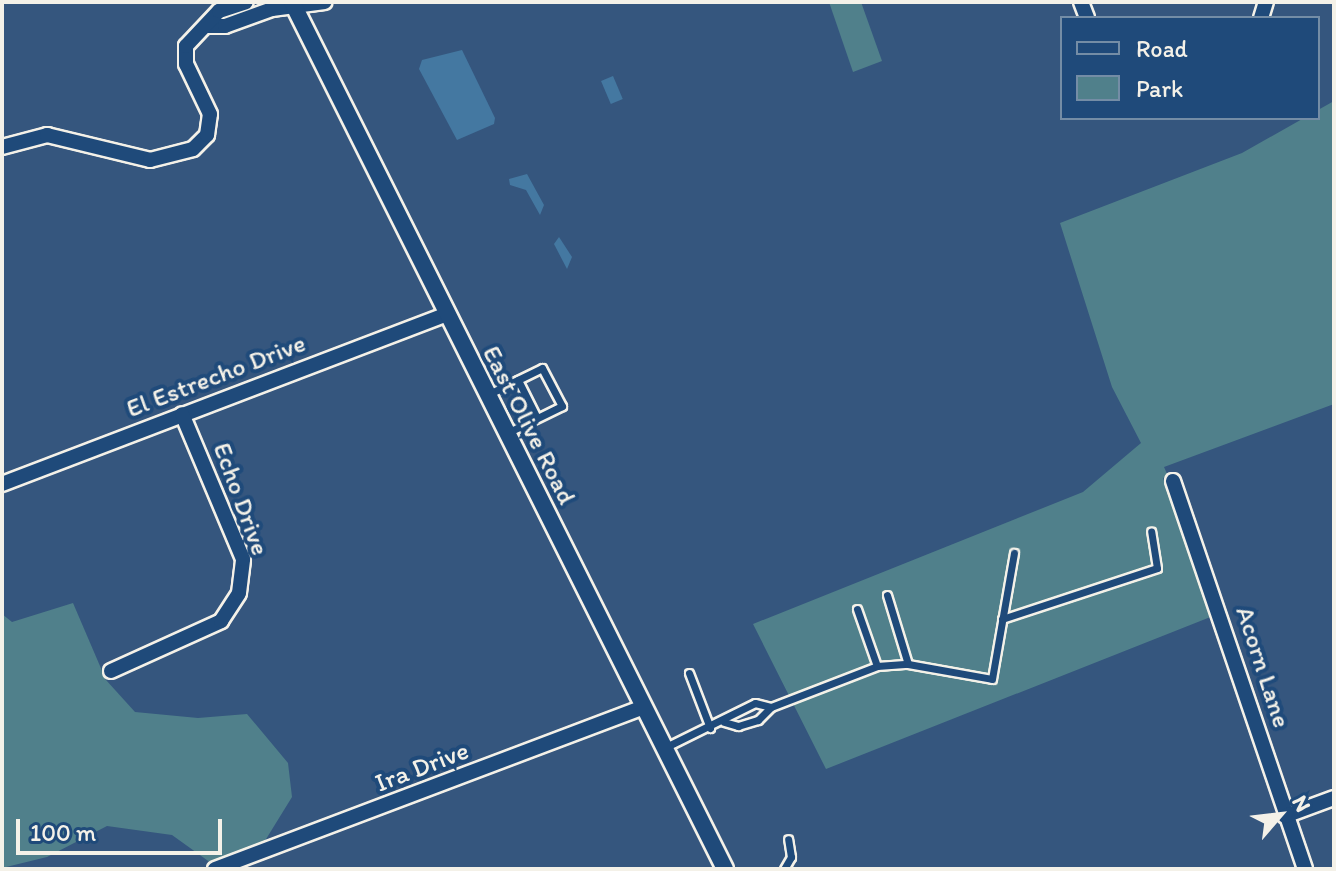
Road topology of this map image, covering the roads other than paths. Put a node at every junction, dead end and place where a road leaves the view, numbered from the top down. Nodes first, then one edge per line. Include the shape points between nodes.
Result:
1 (246, 2) edge
2 (325, 2) edge
3 (293, 5) edge
4 (206, 26) junction
5 (2, 147) edge
6 (447, 314) junction
7 (518, 380) junction
8 (487, 394) junction
9 (182, 414) junction
10 (537, 418) junction
11 (507, 433) junction
12 (1173, 481) dead end
13 (2, 484) edge
14 (1151, 531) dead end
15 (1014, 553) dead end
16 (887, 595) dead end
17 (857, 609) dead end
18 (1002, 619) junction
19 (908, 664) junction
20 (877, 666) junction
21 (111, 671) dead end
22 (689, 673) dead end
23 (643, 707) junction
24 (771, 707) junction
25 (724, 722) junction
26 (710, 728) junction
27 (664, 748) junction
28 (1334, 798) edge
29 (1285, 816) junction
30 (788, 839) dead end
31 (215, 869) edge
32 (725, 869) edge
33 (784, 869) edge
34 (1305, 869) edge

1 - 4 street via 219,11
2 - 3 street
3 - 4 street via 225,26
3 - 6 street, East Olive Road
4 - 5 street via 190,37 185,55 210,114 207,135 193,149 150,160 47,135
6 - 8 street, East Olive Road
6 - 9 street, El Estrecho Drive
7 - 8 lane
7 - 10 lane
7 - 10 lane via 542,368 548,390 562,406
8 - 11 street, East Olive Road
9 - 13 street, El Estrecho Drive
9 - 21 street, Echo Drive via 243,559 239,593 221,621
10 - 11 lane
11 - 23 street, East Olive Road
12 - 29 street, Acorn Lane
14 - 18 lane via 1157,568
15 - 18 lane
16 - 19 lane
17 - 20 lane
18 - 19 lane via 992,679
19 - 20 lane
20 - 24 lane
22 - 26 lane
23 - 27 street, East Olive Road
23 - 31 street, Ira Drive
24 - 25 lane via 755,703
24 - 25 lane via 758,720 738,726
25 - 26 lane
26 - 27 lane
27 - 32 street, East Olive Road
28 - 29 street
29 - 34 street, Acorn Lane
30 - 33 lane via 791,857

